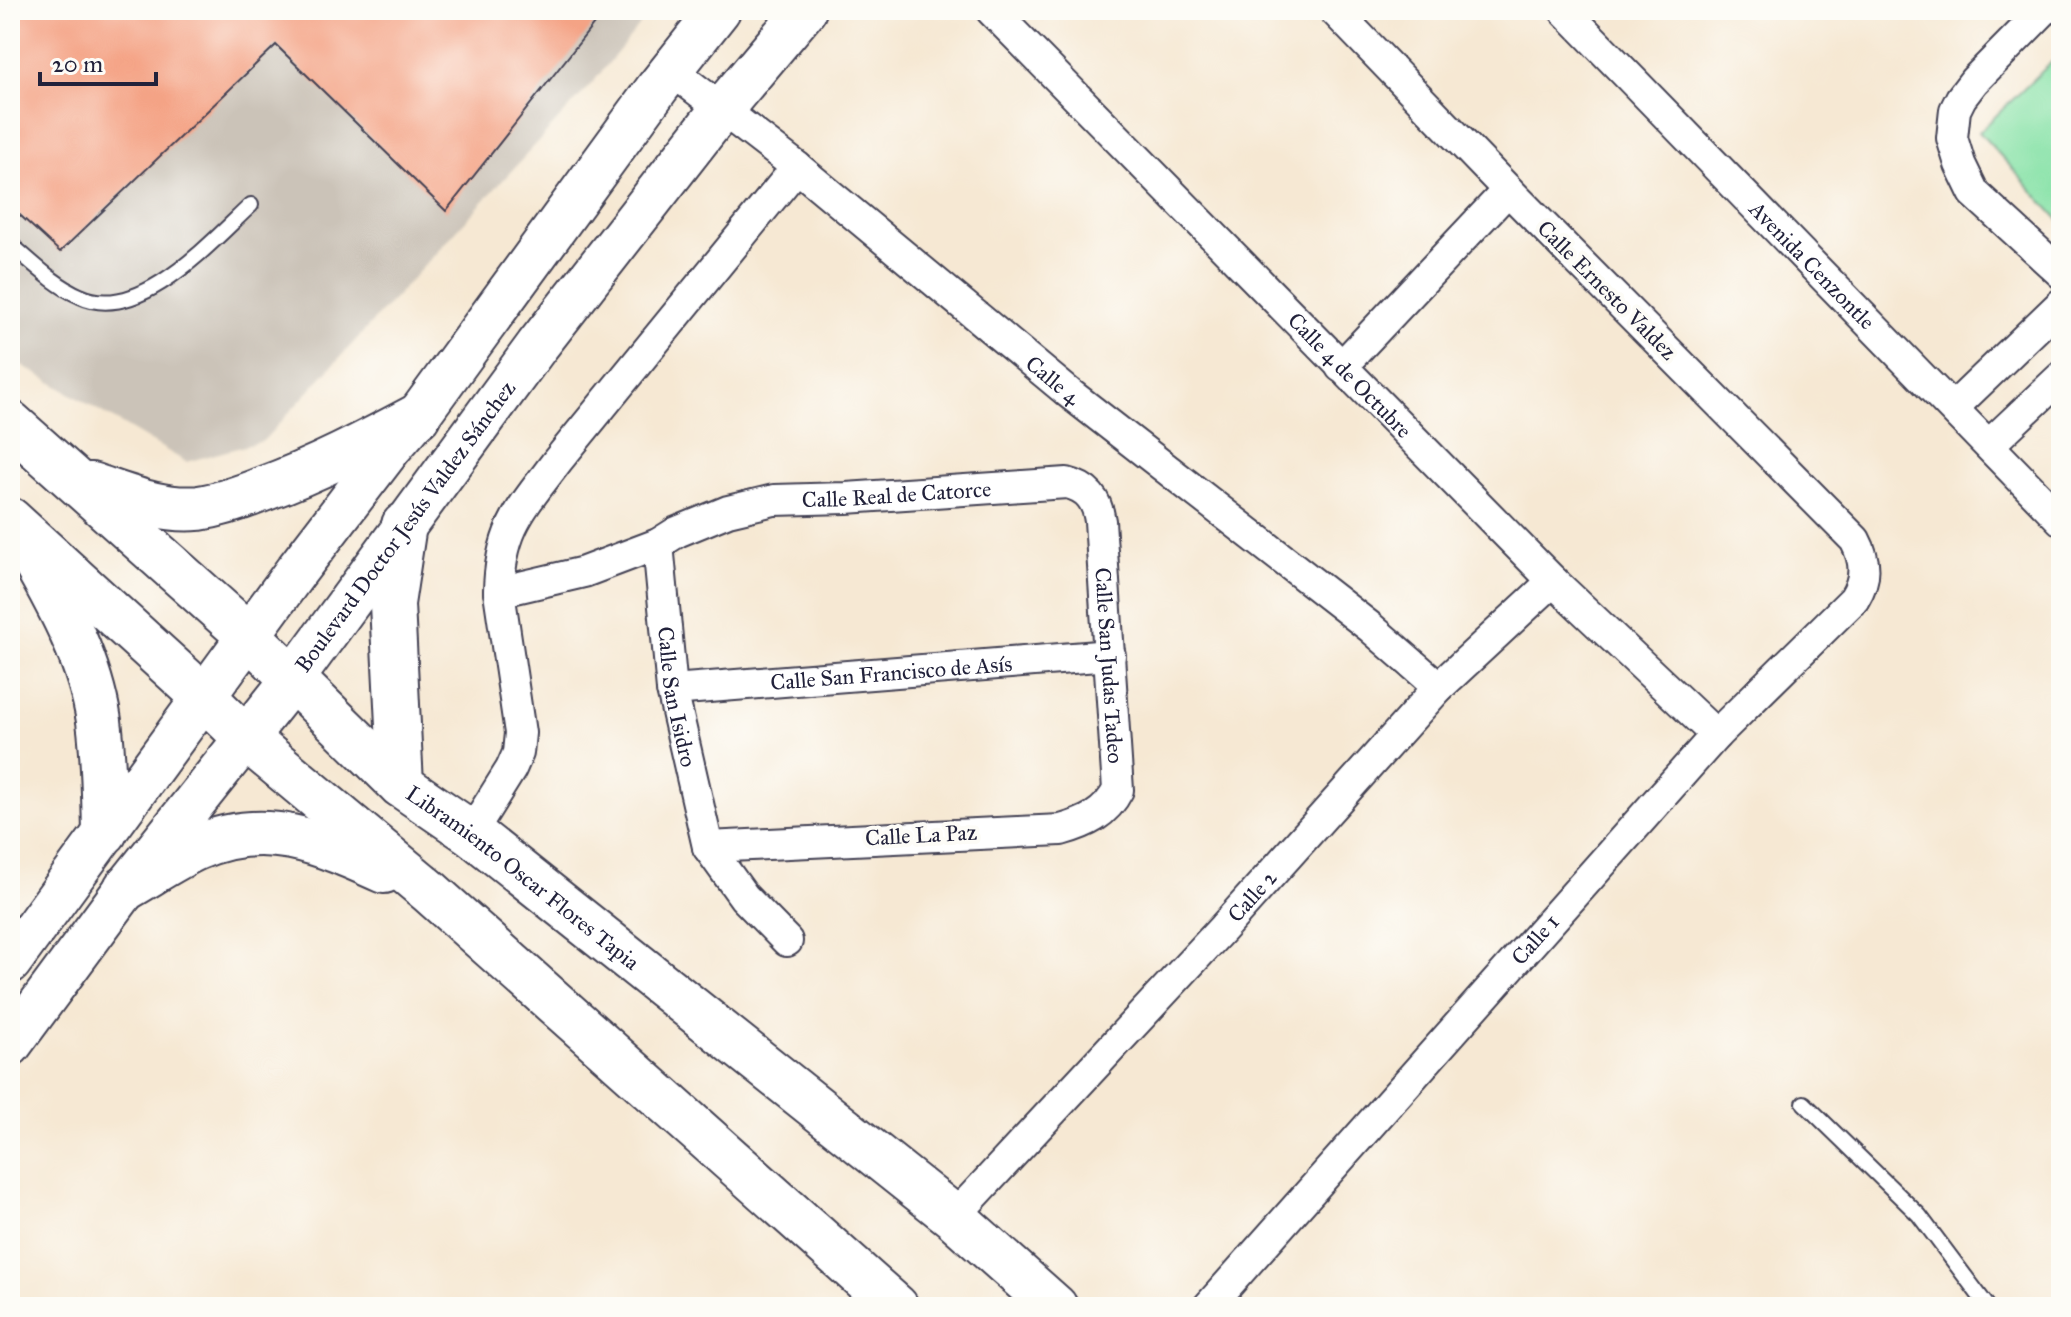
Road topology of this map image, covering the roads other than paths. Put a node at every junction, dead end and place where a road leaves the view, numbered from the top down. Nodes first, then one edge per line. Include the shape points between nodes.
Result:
1 (719, 10) edge
2 (805, 10) edge
3 (991, 10) edge
4 (1334, 10) edge
5 (1564, 10) edge
6 (2044, 10) edge
7 (671, 70) junction
8 (721, 110) junction
9 (797, 167) junction
10 (1508, 190) junction
11 (251, 205) dead end
12 (10, 244) edge
13 (2061, 273) edge
14 (2061, 304) edge
15 (1341, 367) junction
16 (2061, 377) edge
17 (1954, 407) junction
18 (418, 416) junction
19 (10, 423) edge
20 (1990, 444) junction
21 (74, 479) junction
22 (2061, 520) edge
23 (12, 522) edge
24 (404, 525) junction
25 (1102, 543) joint
26 (658, 544) junction
27 (1863, 576) joint
28 (1553, 581) junction
29 (499, 592) junction
30 (250, 637) junction
31 (1110, 655) junction
32 (292, 680) junction
33 (1439, 687) junction
34 (672, 690) junction
35 (205, 698) junction
36 (1716, 735) junction
37 (247, 739) junction
38 (401, 785) junction
39 (1118, 790) joint
40 (105, 832) junction
41 (471, 833) junction
42 (708, 847) junction
43 (126, 888) junction
44 (429, 891) junction
45 (787, 941) dead end
46 (10, 962) edge
47 (10, 1045) edge
48 (1804, 1103) dead end
49 (954, 1217) junction
50 (896, 1307) edge
51 (1055, 1307) edge
52 (1208, 1307) edge
53 (1988, 1307) edge

1 - 7 main road
2 - 8 main road, Boulevard Doctor Jesús Valdez Sánchez
3 - 15 street, Calle 4 de Octubre
4 - 10 street, Calle Ernesto Valdez
5 - 17 street, Avenida Cenzontle
6 - 13 street via 1974,81 1955,110 1952,138 1974,193
7 - 8 street, Calle 4
7 - 18 main road
8 - 9 street, Calle 4
8 - 24 main road, Boulevard Doctor Jesús Valdez Sánchez
9 - 29 street via 522,509 507,534
9 - 33 street, Calle 4 via 1069,393 1370,627
10 - 15 street
10 - 27 street, Calle Ernesto Valdez via 1855,540 1864,558
11 - 12 lane via 183,268 118,301 80,297
14 - 17 street
15 - 28 street, Calle 4 de Octubre
16 - 20 street
17 - 20 street, Avenida Cenzontle
18 - 21 highway via 292,479 198,508 145,503
18 - 30 main road
19 - 21 highway, Libramiento Oscar Flores Tapia
20 - 22 street, Avenida Cenzontle
21 - 30 highway, Libramiento Oscar Flores Tapia
23 - 35 highway
23 - 40 highway via 65,614 89,678 99,720
24 - 32 main road, Boulevard Doctor Jesús Valdez Sánchez
24 - 38 highway via 392,604
25 - 26 street, Calle Real de Catorce via 1098,508 1080,486 1067,483 774,500 728,511
25 - 31 street, Calle San Judas Tadeo
26 - 29 street, Calle Real de Catorce via 584,572
26 - 34 street, Calle San Isidro
27 - 36 street, Calle 1 via 1854,599
28 - 33 street, Calle 2
28 - 36 street, Calle 4 de Octubre
29 - 41 street via 519,718 518,753
30 - 32 highway, Libramiento Oscar Flores Tapia
30 - 35 main road
31 - 34 street, Calle San Francisco de Asís
31 - 39 street, Calle San Judas Tadeo
32 - 37 main road, Boulevard Doctor Jesús Valdez Sánchez
32 - 38 highway, Libramiento Oscar Flores Tapia
33 - 49 street, Calle 2
34 - 42 street, Calle San Isidro
35 - 37 highway
35 - 40 main road
36 - 52 street, Calle 1
37 - 43 main road, Boulevard Doctor Jesús Valdez Sánchez
37 - 44 highway
38 - 41 highway, Libramiento Oscar Flores Tapia
39 - 42 street, Calle La Paz via 1103,811 1061,830
40 - 46 main road
41 - 49 highway, Libramiento Oscar Flores Tapia
42 - 45 street via 744,897
43 - 44 highway via 195,848 232,836 272,833 347,854
43 - 47 main road, Boulevard Doctor Jesús Valdez Sánchez
44 - 50 highway
48 - 53 lane via 1919,1215
49 - 51 highway, Libramiento Oscar Flores Tapia

